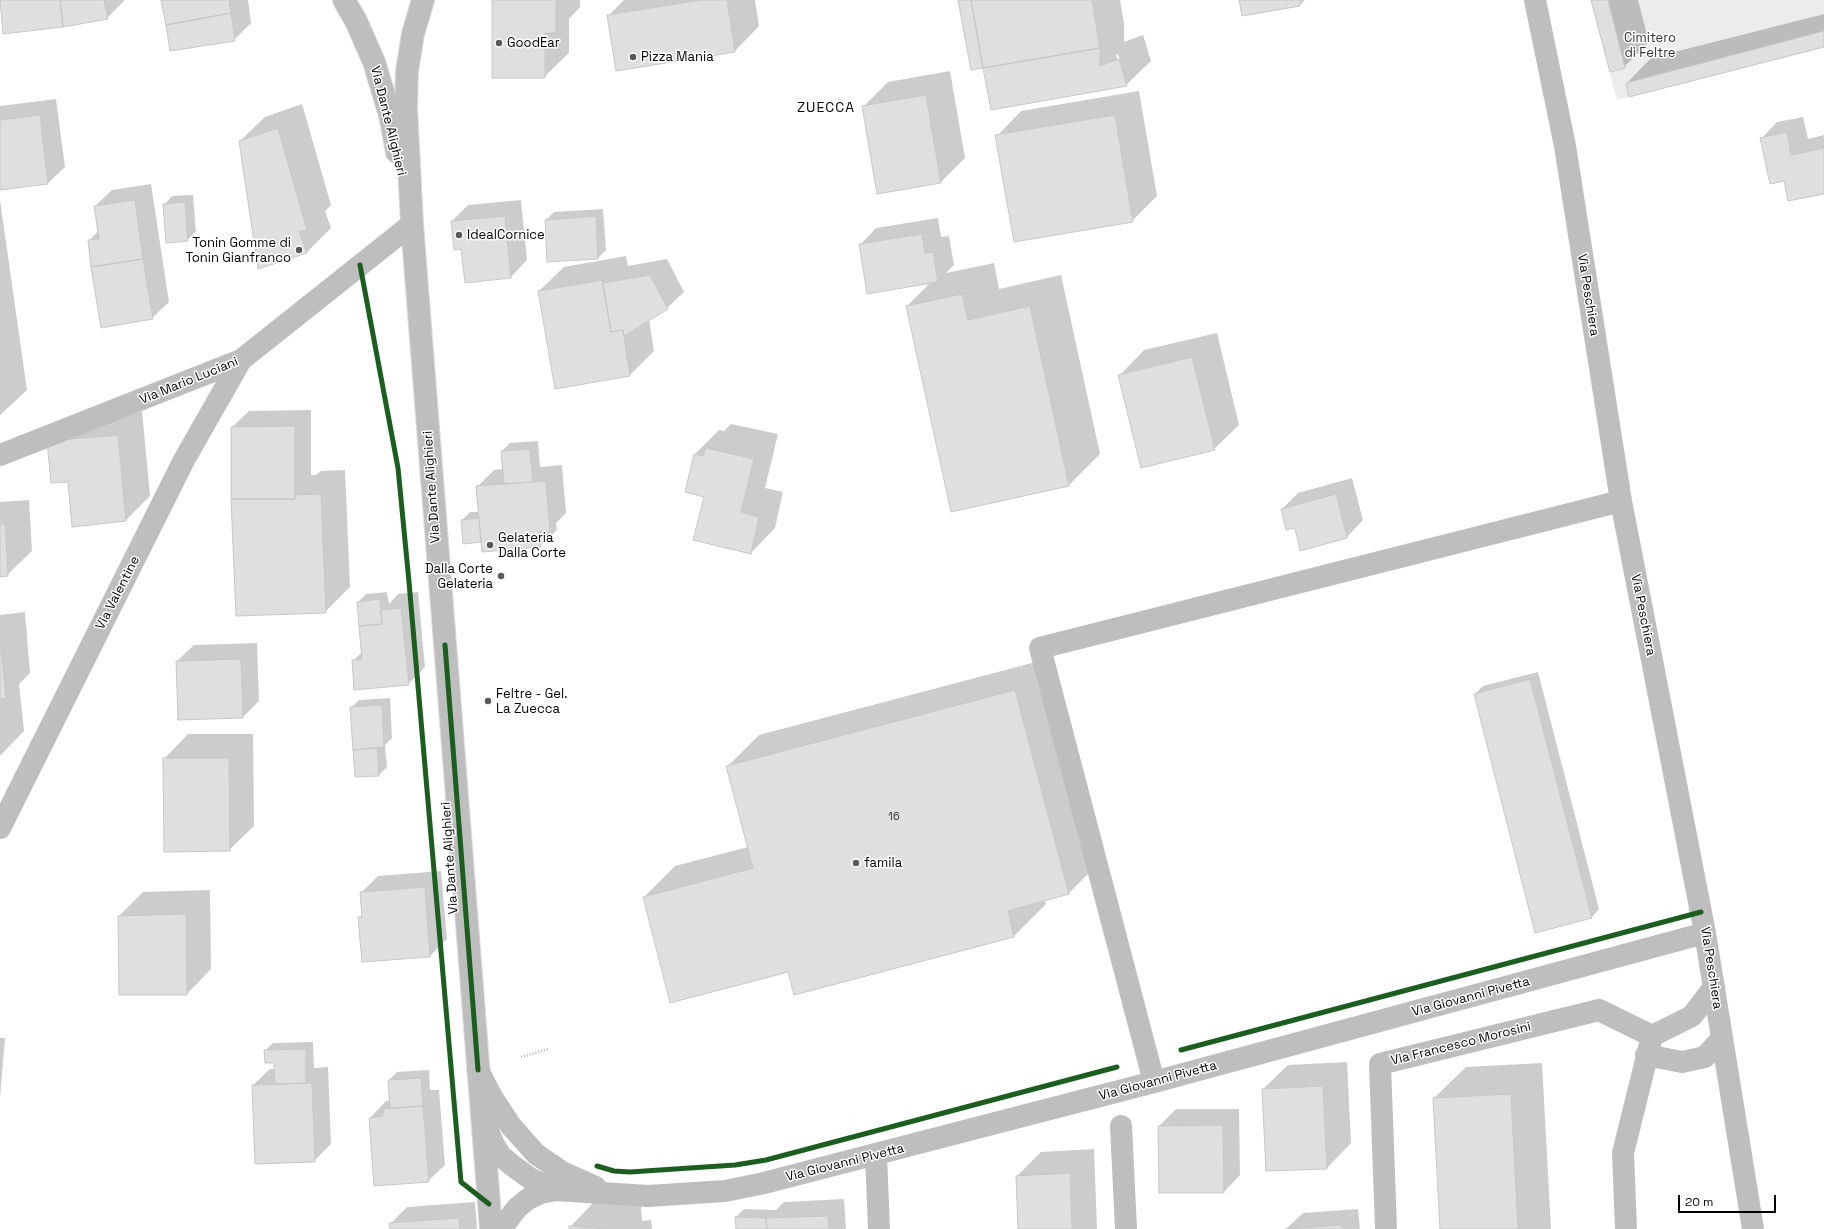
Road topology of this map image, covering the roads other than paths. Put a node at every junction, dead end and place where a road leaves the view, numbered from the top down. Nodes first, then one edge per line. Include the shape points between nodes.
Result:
1 (344, 0) edge
2 (423, 0) edge
3 (1535, 0) edge
4 (412, 224) junction
5 (241, 360) junction
6 (0, 455) edge
7 (1621, 501) junction
8 (0, 828) edge
9 (1705, 933) junction
10 (1714, 987) junction
11 (1722, 1038) junction
12 (1649, 1045) junction
13 (478, 1070) junction
14 (1154, 1082) junction
15 (482, 1113) junction
16 (1121, 1126) dead end
17 (876, 1155) junction
18 (555, 1190) junction
19 (606, 1192) junction
20 (491, 1229) edge
21 (501, 1229) edge
22 (879, 1229) edge
23 (1126, 1229) edge
24 (1386, 1229) edge
25 (1626, 1229) edge
26 (1753, 1229) edge

1 - 4 street, Via Dante Alighieri via 374,62 390,115
2 - 4 street, Via Dante Alighieri via 413,34 407,71 406,107
3 - 7 street, Via Peschiera via 1565,146
4 - 5 street, Via Mario Luciani
4 - 13 street, Via Dante Alighieri
5 - 6 street, Via Mario Luciani
5 - 8 street, Via Valentine via 184,460
7 - 9 street, Via Peschiera
7 - 14 street via 1040,648
9 - 10 street, Via Peschiera
9 - 14 street, Via Giovanni Pivetta
10 - 11 street, Via Peschiera
10 - 12 street via 1692,1016
11 - 12 street via 1705,1057 1682,1062
11 - 26 street, Via Peschiera
12 - 24 street, Via Francesco Morosini via 1599,1010 1380,1064
12 - 25 street via 1623,1153
13 - 15 street, Via Dante Alighieri
13 - 19 street, Via Giovanni Pivetta via 492,1097 512,1126 536,1154 562,1172
14 - 17 street, Via Giovanni Pivetta
15 - 18 street via 493,1143 501,1156 531,1179
15 - 20 street, Via Dante Alighieri
16 - 23 street
17 - 19 street, Via Giovanni Pivetta via 725,1191 648,1196
17 - 22 street
18 - 19 street, Via Giovanni Pivetta
18 - 21 street, Via Giovanni Pivetta via 528,1199 517,1208

